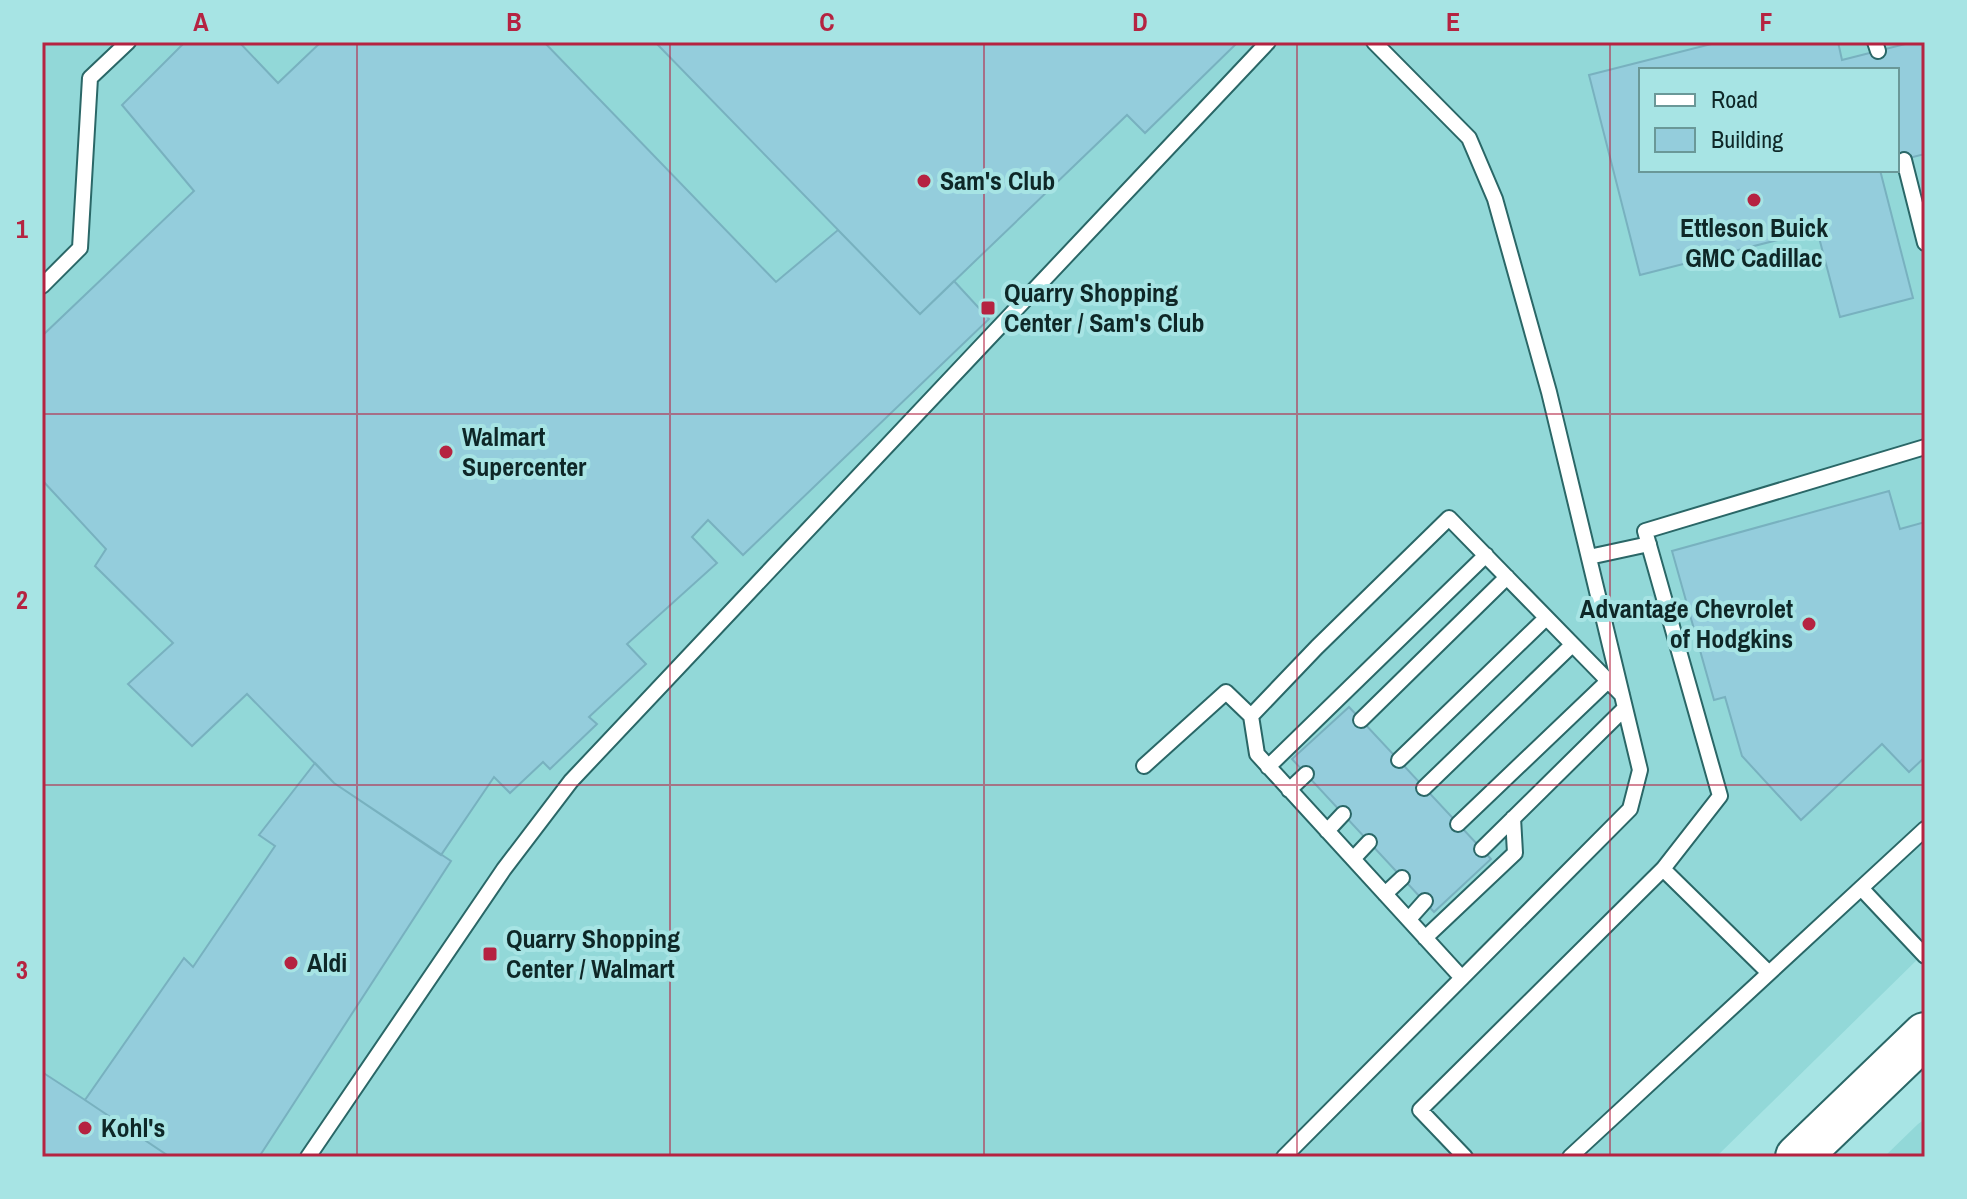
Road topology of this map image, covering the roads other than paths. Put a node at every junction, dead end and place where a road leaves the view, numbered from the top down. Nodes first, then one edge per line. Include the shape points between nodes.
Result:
1 (128, 42) edge
2 (1268, 42) edge
3 (1374, 42) edge
4 (1904, 160) dead end
5 (1925, 243) edge
6 (42, 286) edge
7 (1925, 447) edge
8 (1649, 544) junction
9 (1486, 555) junction
10 (1589, 557) junction
11 (1507, 577) junction
12 (1546, 618) junction
13 (1572, 645) junction
14 (1608, 681) junction
15 (1623, 702) junction
16 (1251, 716) junction
17 (1361, 720) dead end
18 (1399, 760) dead end
19 (1144, 766) dead end
20 (1268, 767) junction
21 (1306, 774) dead end
22 (1424, 788) dead end
23 (1289, 790) junction
24 (1343, 814) dead end
25 (1513, 818) junction
26 (1458, 824) dead end
27 (1925, 829) edge
28 (1327, 831) junction
29 (1369, 842) dead end
30 (1482, 849) dead end
31 (1353, 859) junction
32 (1663, 869) junction
33 (1402, 878) dead end
34 (1861, 888) junction
35 (1385, 894) junction
36 (1425, 901) dead end
37 (1409, 919) junction
38 (1425, 938) junction
39 (1925, 956) edge
40 (1769, 973) junction
41 (1462, 978) junction
42 (1925, 1035) edge
43 (1294, 1154) edge
44 (308, 1157) edge
45 (1465, 1157) edge
46 (1570, 1157) edge
47 (1798, 1157) edge

1 - 6 lane via 90,78 80,248
2 - 44 lane via 571,781 504,869
3 - 10 lane via 1469,138 1495,199
4 - 5 lane
7 - 8 lane via 1645,531
8 - 10 lane
8 - 32 lane via 1720,796
9 - 11 lane
9 - 16 lane via 1449,518
9 - 20 lane
10 - 15 lane
11 - 12 lane
11 - 17 lane
12 - 13 lane
12 - 18 lane
13 - 14 lane
13 - 22 lane
14 - 15 lane
14 - 26 lane
15 - 25 lane
15 - 41 lane via 1640,770 1630,809
16 - 19 lane via 1226,692
16 - 20 lane via 1257,754
20 - 23 lane
21 - 23 lane
23 - 28 lane
24 - 28 lane
25 - 30 lane
25 - 38 lane via 1515,853
27 - 34 lane
28 - 31 lane
29 - 31 lane
31 - 35 lane
32 - 40 lane
32 - 45 lane via 1420,1110
33 - 35 lane
34 - 39 lane
34 - 40 lane
35 - 37 lane
36 - 37 lane
37 - 38 lane
38 - 41 lane
40 - 46 lane
41 - 43 lane
42 - 47 main road

